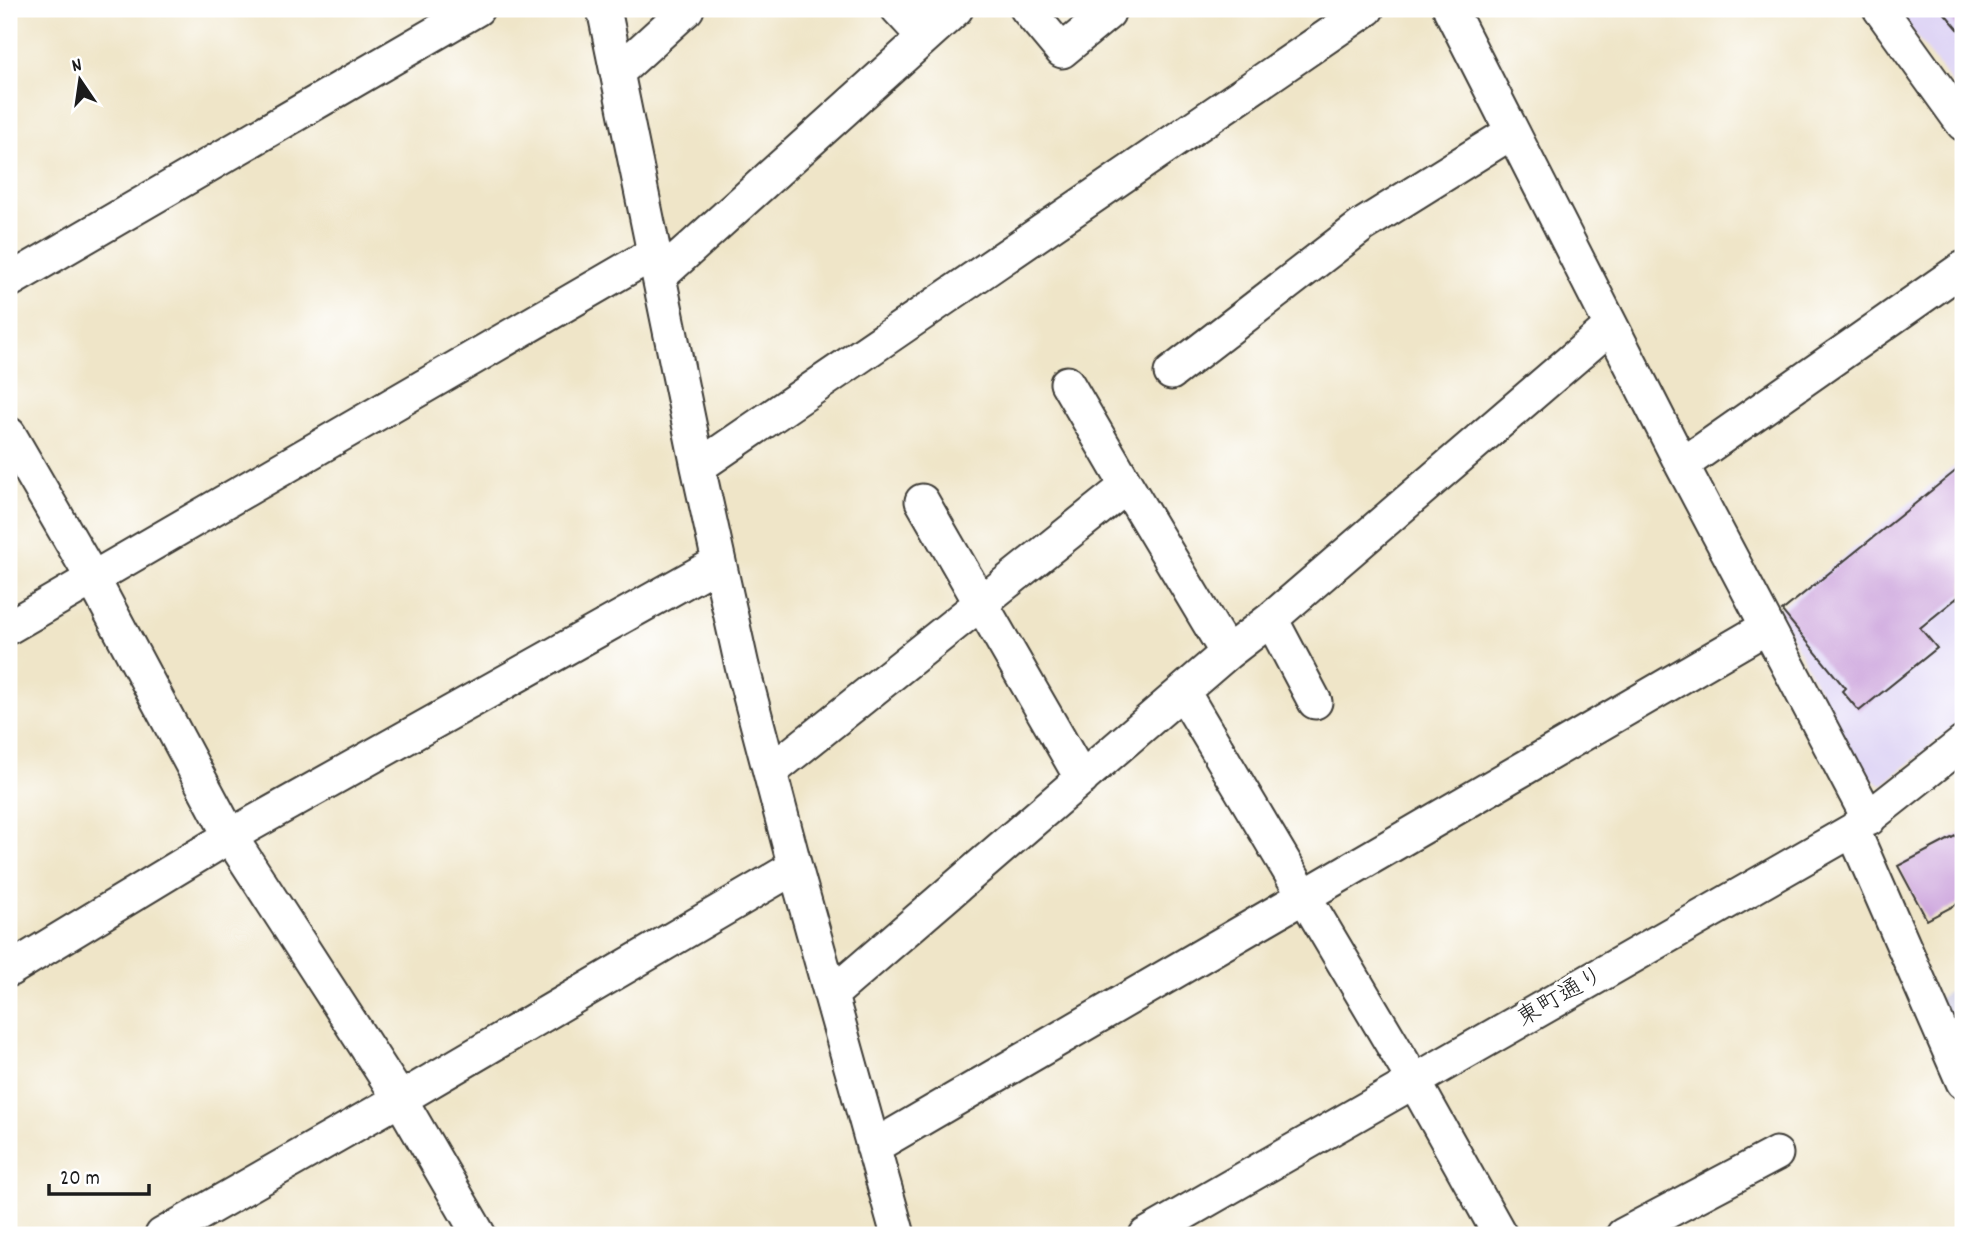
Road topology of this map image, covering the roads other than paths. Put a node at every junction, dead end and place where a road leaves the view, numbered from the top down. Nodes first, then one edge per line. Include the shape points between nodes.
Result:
1 (477, 9) edge
2 (604, 9) edge
3 (687, 9) edge
4 (898, 9) edge
5 (956, 9) edge
6 (1027, 9) edge
7 (1367, 9) edge
8 (1450, 9) edge
9 (1880, 9) edge
10 (1108, 13) dead end
11 (924, 37) junction
12 (618, 72) junction
13 (1963, 124) edge
14 (1512, 132) junction
15 (657, 265) junction
16 (1963, 268) edge
17 (9, 281) edge
18 (1610, 327) junction
19 (1171, 373) dead end
20 (1068, 383) dead end
21 (9, 434) edge
22 (1682, 465) junction
23 (698, 467) junction
24 (1126, 486) junction
25 (922, 500) dead end
26 (718, 563) junction
27 (93, 579) junction
28 (980, 603) junction
29 (1271, 619) junction
30 (9, 627) edge
31 (1767, 627) junction
32 (1227, 653) junction
33 (1183, 692) junction
34 (1315, 702) dead end
35 (1963, 743) edge
36 (770, 772) junction
37 (1082, 779) junction
38 (1861, 825) junction
39 (230, 836) junction
40 (795, 867) junction
41 (1304, 896) junction
42 (9, 970) edge
43 (832, 994) junction
44 (1414, 1082) junction
45 (1963, 1082) edge
46 (400, 1099) junction
47 (873, 1147) junction
48 (1776, 1154) dead end
49 (162, 1235) edge
50 (480, 1235) edge
51 (898, 1235) edge
52 (1146, 1235) edge
53 (1500, 1235) edge
54 (1623, 1235) edge

1 - 17 street
2 - 12 street
3 - 12 street
4 - 11 street
5 - 11 street
6 - 10 street via 1062,51
7 - 23 street
8 - 14 street
9 - 13 street
11 - 15 street
12 - 15 street
14 - 18 street
14 - 19 street via 1363,225
15 - 23 street
15 - 27 street
16 - 22 street
18 - 22 street
18 - 29 street
20 - 24 street
21 - 27 street
22 - 31 street
23 - 26 street
24 - 28 street
24 - 32 street
25 - 28 street
26 - 36 street
26 - 39 street
27 - 30 street
27 - 39 street
28 - 36 street
28 - 37 street
29 - 32 street
29 - 34 street
31 - 38 street
31 - 41 street
32 - 33 street
33 - 37 street
33 - 41 street
35 - 38 street, 東町通り
36 - 40 street
37 - 43 street
38 - 44 street, 東町通り
38 - 45 street
39 - 42 street
39 - 46 street
40 - 43 street
40 - 46 street
41 - 44 street
41 - 47 street
43 - 47 street
44 - 52 street, 東町通り
44 - 53 street
46 - 49 street
46 - 50 street
47 - 51 street
48 - 54 street

